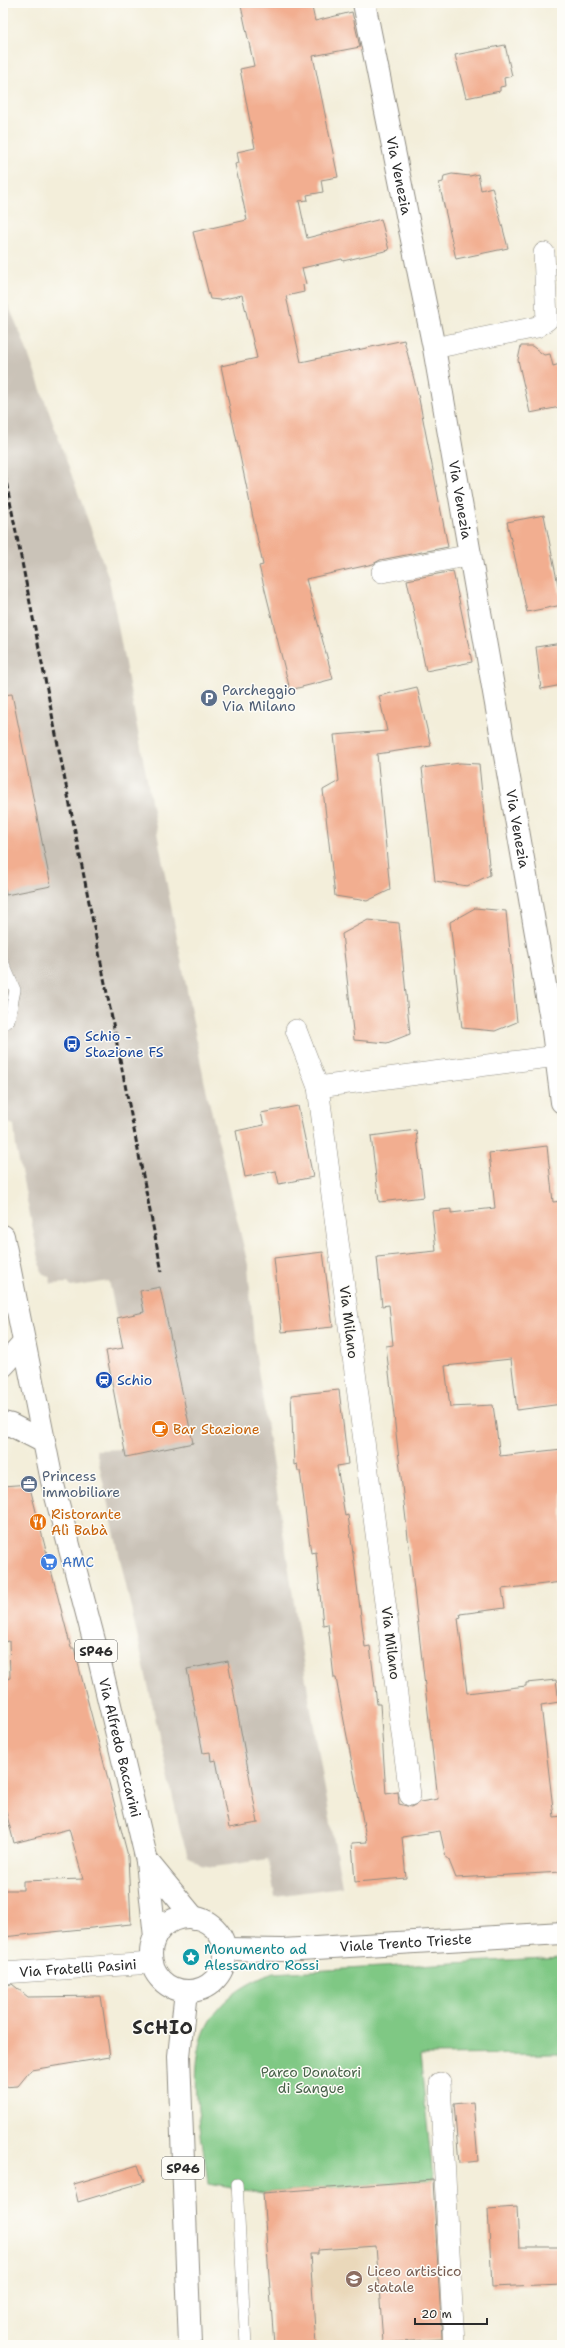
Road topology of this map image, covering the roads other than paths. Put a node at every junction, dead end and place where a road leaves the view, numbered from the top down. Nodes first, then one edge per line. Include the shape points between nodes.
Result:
1 (364, 3) edge
2 (544, 253) dead end
3 (434, 348) junction
4 (471, 555) junction
5 (382, 572) dead end
6 (3, 962) edge
7 (3, 1025) edge
8 (296, 1030) dead end
9 (557, 1056) junction
10 (318, 1087) junction
11 (562, 1102) edge
12 (3, 1236) edge
13 (24, 1343) junction
14 (3, 1366) edge
15 (3, 1423) edge
16 (44, 1442) junction
17 (410, 1795) dead end
18 (147, 1861) junction
19 (194, 1918) junction
20 (562, 1933) edge
21 (155, 1937) junction
22 (225, 1949) junction
23 (152, 1963) junction
24 (3, 1973) edge
25 (186, 1991) junction
26 (440, 2083) dead end
27 (237, 2184) dead end
28 (190, 2345) edge
29 (246, 2345) edge
30 (454, 2345) edge

1 - 3 main road, Via Venezia
2 - 3 street via 546,320 537,327
3 - 4 main road, Via Venezia
4 - 5 street, Via Venezia
4 - 9 main road, Via Venezia
6 - 7 lane via 15,990 10,1020
8 - 10 street, Via Milano
9 - 10 street
9 - 11 main road, Via Venezia
10 - 17 street, Via Milano
12 - 13 main road, Via Alfredo Baccarini / SP46
13 - 14 main road
13 - 16 main road, Via Alfredo Baccarini / SP46
15 - 16 main road via 11,1424
16 - 18 main road, Via Alfredo Baccarini / SP46
18 - 19 main road
18 - 21 main road, Via Alfredo Baccarini
19 - 21 main road via 176,1919
19 - 22 main road via 211,1925
20 - 22 main road, Viale Trento Trieste via 283,1950
21 - 23 main road via 151,1954
22 - 25 main road via 225,1960 215,1979 207,1986
23 - 24 street, Via Fratelli Pasini
23 - 25 main road via 161,1979 177,1990
25 - 28 main road, SP46 via 179,2056
26 - 30 street
27 - 29 lane

